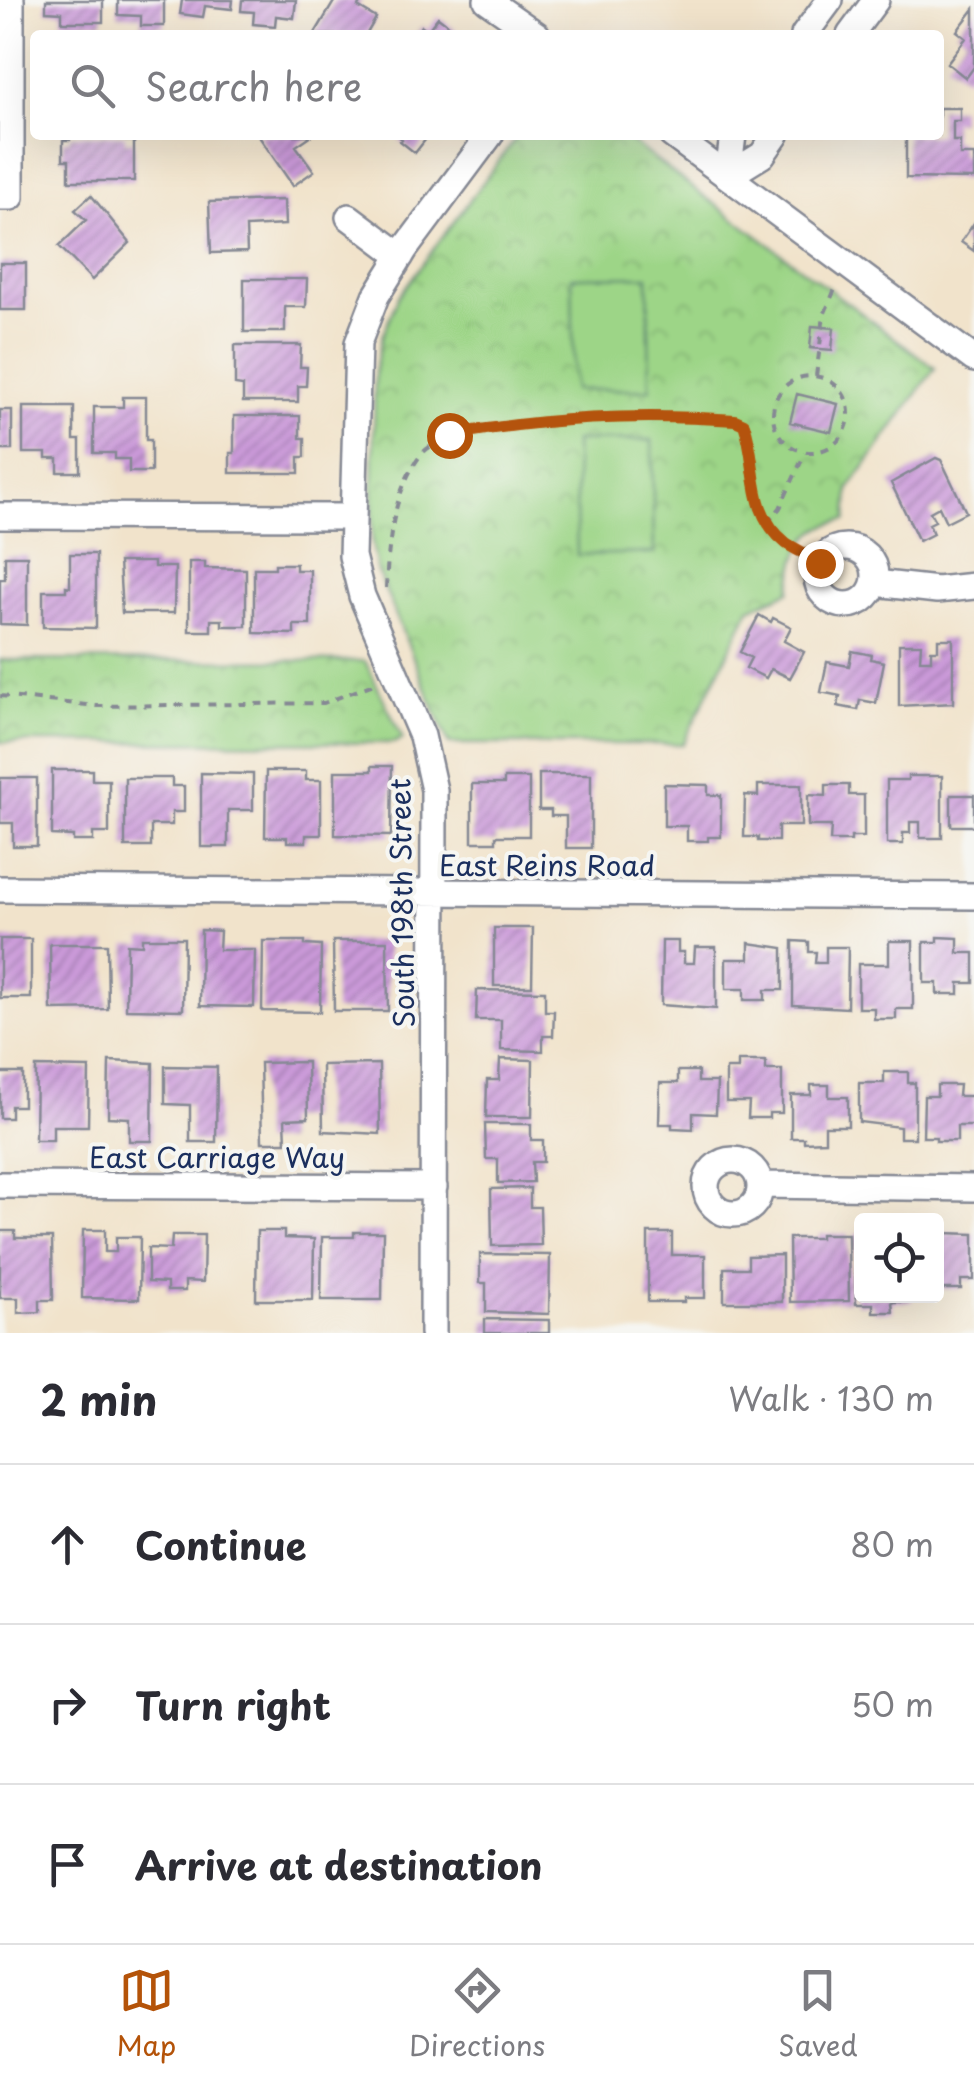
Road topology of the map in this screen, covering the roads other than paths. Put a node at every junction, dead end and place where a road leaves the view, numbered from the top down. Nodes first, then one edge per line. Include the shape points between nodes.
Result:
1 (11, 0) edge
2 (487, 0) edge
3 (830, 0) edge
4 (876, 0) edge
5 (530, 30) edge
6 (808, 30) edge
7 (854, 30) edge
8 (486, 140) edge
9 (679, 140) edge
10 (732, 140) edge
11 (772, 140) edge
12 (728, 176) junction
13 (6, 197) edge
14 (349, 218) dead end
15 (401, 256) junction
16 (974, 359) edge
17 (0, 516) edge
18 (353, 517) junction
19 (875, 583) junction
20 (974, 586) edge
21 (0, 889) edge
22 (435, 894) junction
23 (974, 896) edge
24 (0, 1185) edge
25 (760, 1185) dead end
26 (434, 1187) junction
27 (974, 1188) edge
28 (433, 1333) edge

1 - 13 street
2 - 5 street
3 - 6 street
4 - 7 street
8 - 15 street, South 198th Street
9 - 12 street
10 - 12 street
11 - 12 street via 762,155
12 - 16 street
14 - 15 street
15 - 18 street, South 198th Street via 358,343
17 - 18 street
18 - 22 street, South 198th Street via 352,556 362,596 422,736 434,790
19 - 19 street via 874,565 861,550 834,550 820,563 820,589 840,605 858,603
19 - 20 street via 938,590
21 - 22 street, East Reins Road
22 - 23 street, East Reins Road
22 - 26 street, South 198th Street
24 - 26 street, East Carriage Way
25 - 27 street
26 - 28 street, South 198th Street

